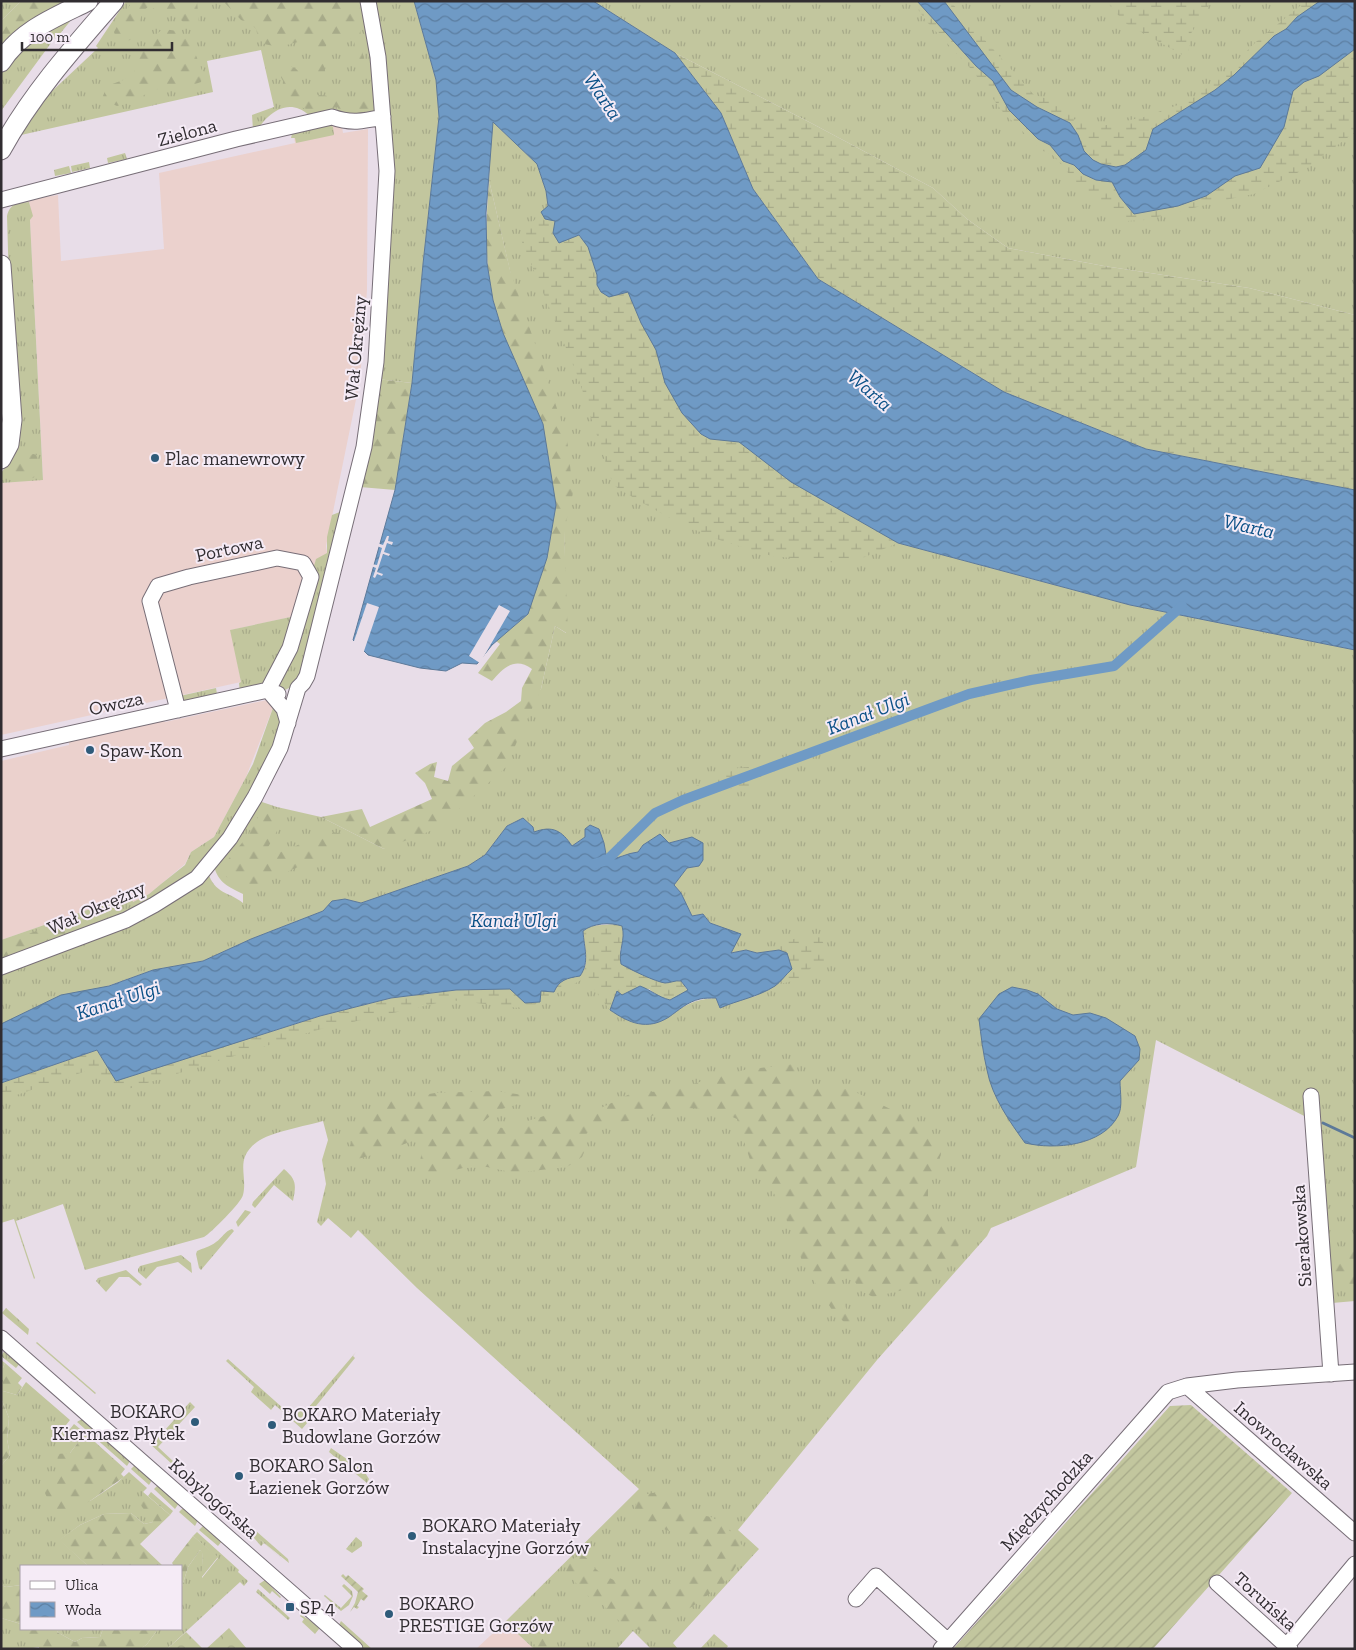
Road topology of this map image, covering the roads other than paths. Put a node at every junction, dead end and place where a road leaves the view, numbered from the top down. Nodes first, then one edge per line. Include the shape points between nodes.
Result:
1 (88, 1) edge
2 (99, 1) edge
3 (114, 1) edge
4 (368, 1) edge
5 (1, 62) edge
6 (383, 117) junction
7 (3, 140) edge
8 (1, 200) edge
9 (1, 266) edge
10 (1, 459) edge
11 (298, 688) junction
12 (268, 690) junction
13 (178, 710) junction
14 (288, 722) junction
15 (1, 749) edge
16 (1, 967) edge
17 (1311, 1096) dead end
18 (1, 1338) edge
19 (1355, 1372) edge
20 (1330, 1374) junction
21 (1187, 1386) junction
22 (1355, 1533) edge
23 (1355, 1564) edge
24 (1216, 1583) dead end
25 (856, 1599) dead end
26 (945, 1645) edge
27 (1286, 1648) edge
28 (356, 1649) edge

1 - 5 main road via 32,30
2 - 7 main road via 57,50
3 - 7 main road via 63,60
4 - 6 street, Wał Okrężny via 378,57
6 - 8 street, Zielona via 344,122 332,117
6 - 11 street, Wał Okrężny via 387,172 372,399 364,447 306,676
9 - 10 main road via 12,420 9,444
11 - 12 street via 278,694
11 - 14 street, Wał Okrężny
12 - 13 street, Owcza
12 - 13 street, Portowa via 290,648 311,577 303,563 277,558 158,586 150,601
12 - 14 street via 284,710
13 - 15 street, Owcza
14 - 16 street, Wał Okrężny via 280,748 255,797 230,838 197,878 126,920
17 - 20 street, Sierakowska
18 - 28 street, Kobylogórska
19 - 20 street
20 - 21 street
21 - 22 street, Inowrocławska
21 - 26 street, Międzychodzka via 1168,1392
23 - 27 street
24 - 27 street, Toruńska
25 - 26 street via 876,1576

